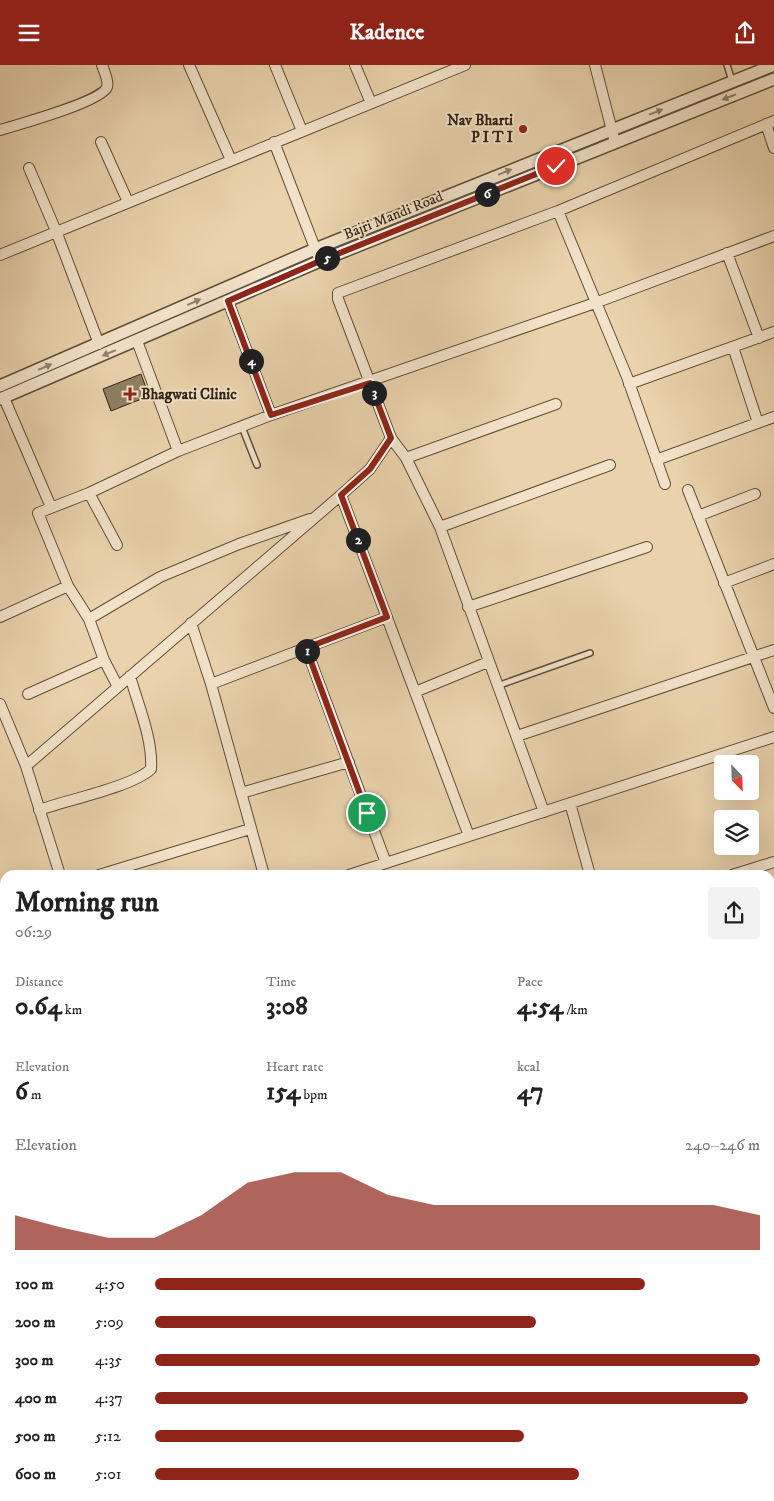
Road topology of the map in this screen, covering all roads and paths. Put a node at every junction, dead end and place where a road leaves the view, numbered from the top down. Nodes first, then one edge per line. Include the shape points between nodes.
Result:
1 (102, 65) edge
2 (188, 65) edge
3 (275, 65) edge
4 (355, 65) edge
5 (465, 65) edge
6 (595, 65) edge
7 (727, 65) edge
8 (774, 65) edge
9 (447, 68) edge
10 (774, 79) edge
11 (732, 82) junction
12 (370, 103) junction
13 (770, 122) edge
14 (612, 129) junction
15 (0, 130) edge
16 (302, 131) junction
17 (101, 142) dead end
18 (274, 142) junction
19 (615, 142) junction
20 (774, 148) edge
21 (231, 160) junction
22 (29, 168) dead end
23 (128, 202) junction
24 (558, 211) junction
25 (56, 231) junction
26 (774, 236) edge
27 (315, 249) junction
28 (727, 253) junction
29 (0, 255) edge
30 (320, 261) junction
31 (228, 301) junction
32 (595, 303) junction
33 (774, 332) edge
34 (759, 338) junction
35 (137, 341) junction
36 (98, 344) junction
37 (733, 347) junction
38 (370, 383) junction
39 (629, 384) junction
40 (0, 386) edge
41 (2, 399) edge
42 (556, 404) dead end
43 (271, 415) junction
44 (774, 417) edge
45 (758, 423) junction
46 (242, 427) junction
47 (391, 438) junction
48 (178, 451) junction
49 (406, 458) junction
50 (656, 460) junction
51 (257, 465) dead end
52 (610, 465) dead end
53 (665, 485) dead end
54 (688, 490) dead end
55 (89, 493) junction
56 (341, 495) junction
57 (755, 495) dead end
58 (51, 507) junction
59 (698, 516) junction
60 (316, 517) junction
61 (440, 527) junction
62 (117, 545) dead end
63 (647, 547) dead end
64 (774, 564) edge
65 (724, 583) junction
66 (68, 586) junction
67 (468, 607) junction
68 (0, 617) edge
69 (387, 617) junction
70 (89, 619) junction
71 (191, 623) junction
72 (306, 648) junction
73 (774, 650) edge
74 (590, 653) dead end
75 (754, 658) junction
76 (104, 660) junction
77 (488, 662) junction
78 (130, 676) junction
79 (211, 684) junction
80 (497, 686) junction
81 (118, 687) junction
82 (415, 692) junction
83 (28, 694) dead end
84 (0, 704) edge
85 (774, 708) edge
86 (517, 736) junction
87 (774, 737) edge
88 (348, 762) junction
89 (26, 766) junction
90 (241, 793) junction
91 (570, 803) junction
92 (39, 810) junction
93 (544, 812) junction
94 (250, 829) junction
95 (469, 836) junction
96 (774, 862) edge
97 (386, 863) junction
98 (135, 864) junction
99 (58, 870) edge
100 (115, 870) edge
101 (137, 870) edge
102 (262, 870) edge
103 (364, 870) edge
104 (587, 870) edge
105 (748, 870) edge

1 - 15 street via 107,81 103,94
2 - 21 street
3 - 16 street
4 - 12 street
5 - 9 street
6 - 14 street
7 - 11 lane
8 - 11 street
9 - 12 street
10 -> 19 street, Bajri Mandi Road
14 -> 11 street
12 - 16 street
13 - 20 street
13 - 24 street
14 - 19 street
27 -> 14 street
16 - 18 street
17 - 23 street
18 - 21 street
18 - 27 street
19 - 30 street, Bajri Mandi Road
21 - 23 street
22 - 25 street
23 - 25 street
24 - 32 street
24 - 38 street via 338,293
25 - 29 street
25 - 36 street
26 - 28 street
27 - 30 street
36 -> 27 street
28 - 32 street
28 - 34 street
30 - 31 street, Bajri Mandi Road
31 - 35 street, Bajri Mandi Road
31 - 43 street
32 - 38 street
32 - 39 street
33 - 34 street
34 - 37 street
35 -> 41 street, Bajri Mandi Road
35 - 48 street
40 -> 36 street
37 - 39 street
37 - 45 street
38 - 43 street
38 - 47 street
39 - 50 street
41 - 58 street
42 - 49 street
43 - 46 street
44 - 45 street
45 - 50 street
46 - 48 street
46 - 51 lane
47 - 49 street
47 - 56 street via 370,469
48 - 55 street
49 - 61 street
50 - 53 street
52 - 61 street
54 - 59 street
55 - 58 street
55 - 62 street
56 - 60 street
56 - 69 street
57 - 59 street
58 - 66 street via 38,513
59 - 65 street
60 - 70 street via 160,577
60 - 71 street
61 - 67 street
63 - 67 street
64 - 65 street
65 - 75 street
66 - 68 street
66 - 70 street
67 - 77 street
69 - 72 street
69 - 82 street
70 - 76 street
71 - 78 street
71 - 79 street
72 - 79 street
72 - 88 street
73 - 75 street
74 - 80 lane
75 - 85 street
75 - 86 street
76 - 81 street
76 - 83 street
77 - 80 street
77 - 82 street
78 - 81 street
78 - 92 street via 149,745 151,769 128,783
79 - 90 street
80 - 86 street
81 - 89 street
82 - 95 street
84 - 89 street
86 - 93 street
87 - 91 street
88 - 90 street
88 - 97 street
89 - 92 street
90 - 94 street
91 - 93 street
91 - 104 street
92 - 99 street
93 - 95 street
94 - 98 street
94 - 102 street
95 - 97 street
96 - 105 street
97 - 103 street
98 - 100 street
98 - 101 street

